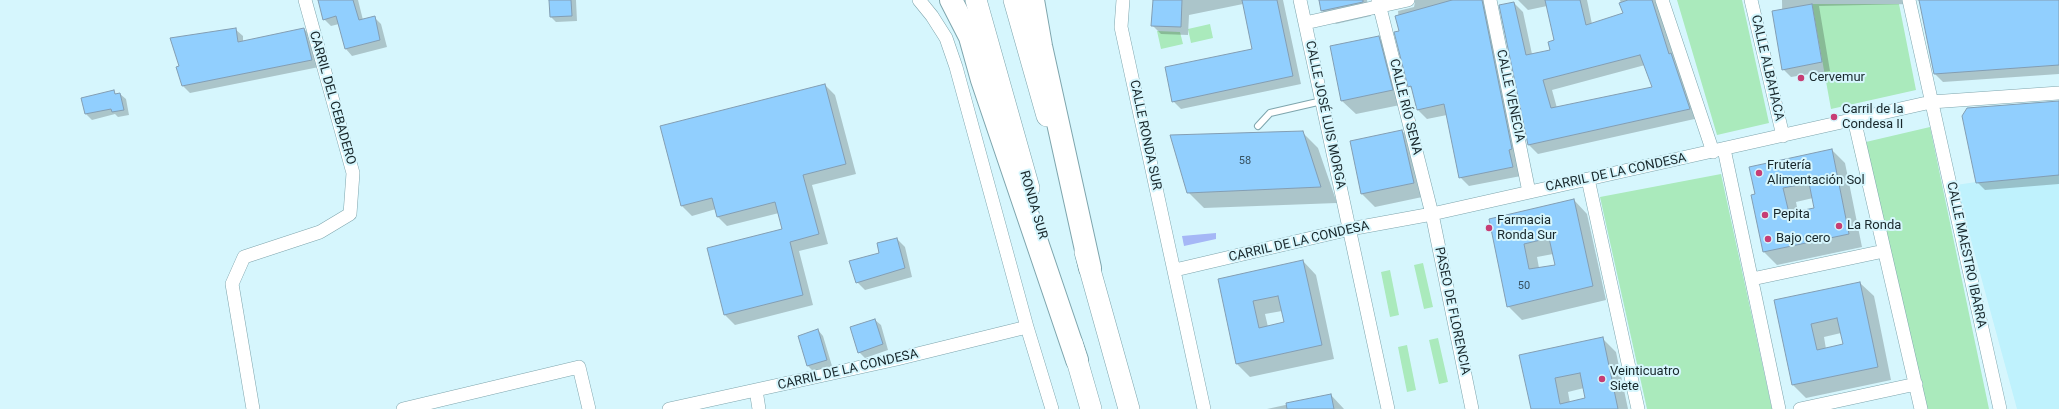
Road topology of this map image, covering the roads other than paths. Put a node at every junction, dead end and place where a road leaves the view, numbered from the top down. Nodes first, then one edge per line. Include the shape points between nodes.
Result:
1 (305, 0) edge
2 (919, 0) edge
3 (951, 0) edge
4 (976, 0) edge
5 (1014, 0) edge
6 (1033, 0) edge
7 (1123, 0) edge
8 (1300, 0) edge
9 (1408, 0) edge
10 (1490, 0) edge
11 (1662, 0) edge
12 (1751, 0) edge
13 (1909, 0) edge
14 (1379, 4) edge
15 (1305, 24) junction
16 (2059, 93) edge
17 (1322, 101) junction
18 (1931, 102) junction
19 (1854, 119) junction
20 (1258, 126) dead end
21 (1783, 136) junction
22 (1719, 150) junction
23 (1588, 178) junction
24 (1529, 192) junction
25 (1432, 214) junction
26 (1350, 229) junction
27 (1884, 251) junction
28 (1090, 268) junction
29 (1174, 270) junction
30 (1752, 279) junction
31 (1027, 327) junction
32 (1076, 360) junction
33 (1916, 384) junction
34 (756, 390) junction
35 (253, 409) edge
36 (403, 409) edge
37 (589, 409) edge
38 (669, 409) edge
39 (759, 409) edge
40 (1052, 409) edge
41 (1091, 409) edge
42 (1129, 409) edge
43 (1204, 409) edge
44 (1388, 409) edge
45 (1472, 409) edge
46 (1638, 409) edge
47 (1779, 409) edge
48 (1800, 409) edge
49 (1921, 409) edge
50 (2000, 409) edge

1 - 35 street, CARRIL DEL CEBADERO via 353,173 350,214 320,232 244,257 232,284
2 - 31 street via 946,38 956,67
3 - 32 highway via 970,37
4 - 32 main road, RONDA SUR
5 - 28 main road
6 - 28 highway
7 - 29 street, CALLE RONDA SUR via 1121,27
8 - 15 street, CALLE JOSÉ LUIS MORGA
9 - 14 street
10 - 24 street, CALLE VENECIA
11 - 22 street
12 - 21 street, CALLE ALBAHACA
13 - 18 street, CALLE MAESTRO IBARRA
14 - 15 street
14 - 25 street, CALLE RÍO SENA
15 - 17 street, CALLE JOSÉ LUIS MORGA
16 - 18 street, CARRIL DE LA CONDESA
17 - 20 lane via 1270,113
17 - 26 street, CALLE JOSÉ LUIS MORGA
18 - 19 street, CARRIL DE LA CONDESA
18 - 50 street, CALLE MAESTRO IBARRA
19 - 21 street, CARRIL DE LA CONDESA
19 - 27 street
21 - 22 street, CARRIL DE LA CONDESA
22 - 23 street, CARRIL DE LA CONDESA
22 - 30 street
23 - 24 street, CARRIL DE LA CONDESA
23 - 46 street
24 - 25 street, CARRIL DE LA CONDESA
25 - 26 street, CARRIL DE LA CONDESA
25 - 45 street, PASEO DE FLORENCIA
26 - 29 street, CARRIL DE LA CONDESA
26 - 44 street
27 - 30 street
27 - 33 street
28 - 42 main road
29 - 43 street, CALLE RONDA SUR
30 - 47 street
31 - 34 street, CARRIL DE LA CONDESA
31 - 40 street
32 - 41 main road, RONDA SUR
33 - 48 street
33 - 49 street
34 - 38 street, CARRIL DE LA CONDESA
34 - 39 street
36 - 37 street via 579,367

